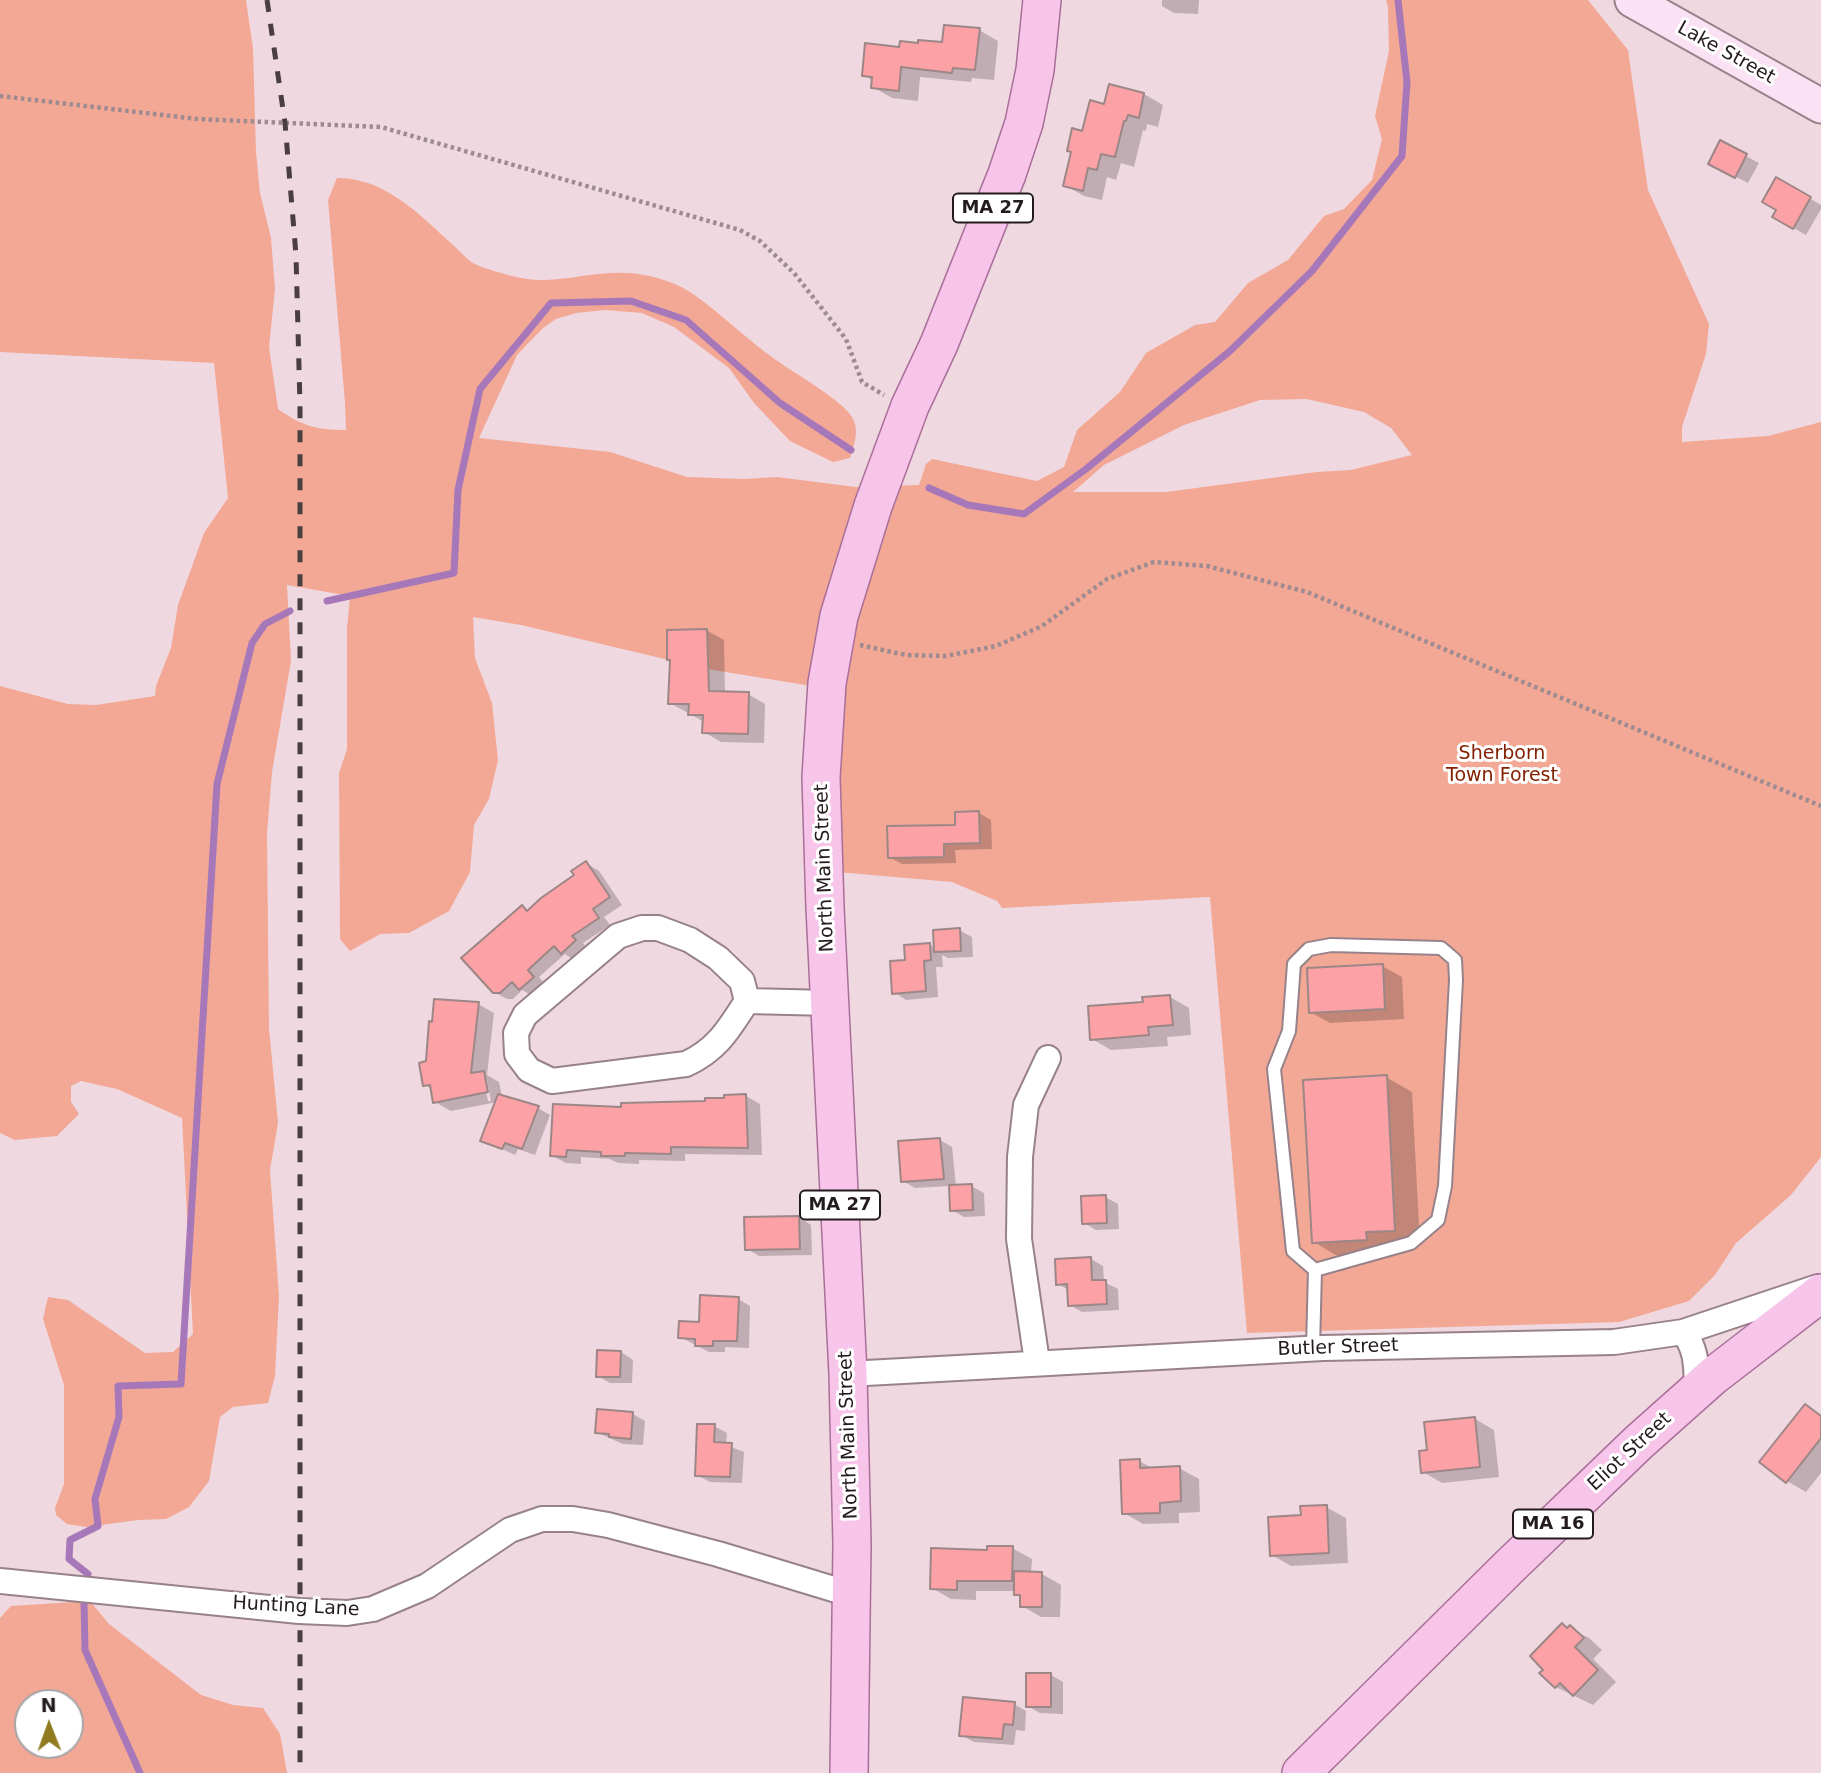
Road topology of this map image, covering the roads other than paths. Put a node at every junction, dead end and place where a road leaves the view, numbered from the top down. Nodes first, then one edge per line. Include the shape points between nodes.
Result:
1 (1042, 0) edge
2 (1632, 0) edge
3 (1821, 106) edge
4 (747, 1001) junction
5 (830, 1003) junction
6 (1048, 1058) dead end
7 (1315, 1270) junction
8 (1821, 1286) edge
9 (1821, 1293) edge
10 (1684, 1332) junction
11 (1314, 1348) junction
12 (1037, 1362) junction
13 (848, 1374) junction
14 (1697, 1391) junction
15 (0, 1581) edge
16 (853, 1595) junction
17 (849, 1773) edge
18 (1301, 1773) edge

1 - 5 main road, North Main Street / MA 27 via 1024,122 873,506 834,637 821,776
2 - 3 street, Lake Street
4 - 4 street via 742,981 718,958 690,940 658,928 642,928 618,936 525,1015 516,1033 517,1054 529,1070 552,1081 686,1064 704,1056 725,1035
4 - 5 street
5 - 13 main road, North Main Street / MA 27
6 - 12 street via 1026,1105 1020,1157 1019,1239
7 - 7 lane via 1411,1243 1437,1220 1445,1186 1456,980 1455,960 1441,948 1331,945 1309,949 1294,964 1289,1031 1274,1069 1293,1251
7 - 11 lane
8 - 10 street, Butler Street
9 - 14 main road, Eliot Street / MA 16
10 - 11 street, Butler Street via 1614,1342
10 - 14 street via 1696,1356
11 - 12 street, Butler Street
12 - 13 street, Butler Street
13 - 16 main road, North Main Street / MA 27
14 - 18 main road, Eliot Street / MA 16 via 1508,1567
15 - 16 street, Hunting Lane via 347,1613 373,1609 427,1586 510,1530 542,1519 573,1519 718,1554
16 - 17 main road, North Main Street / MA 27

